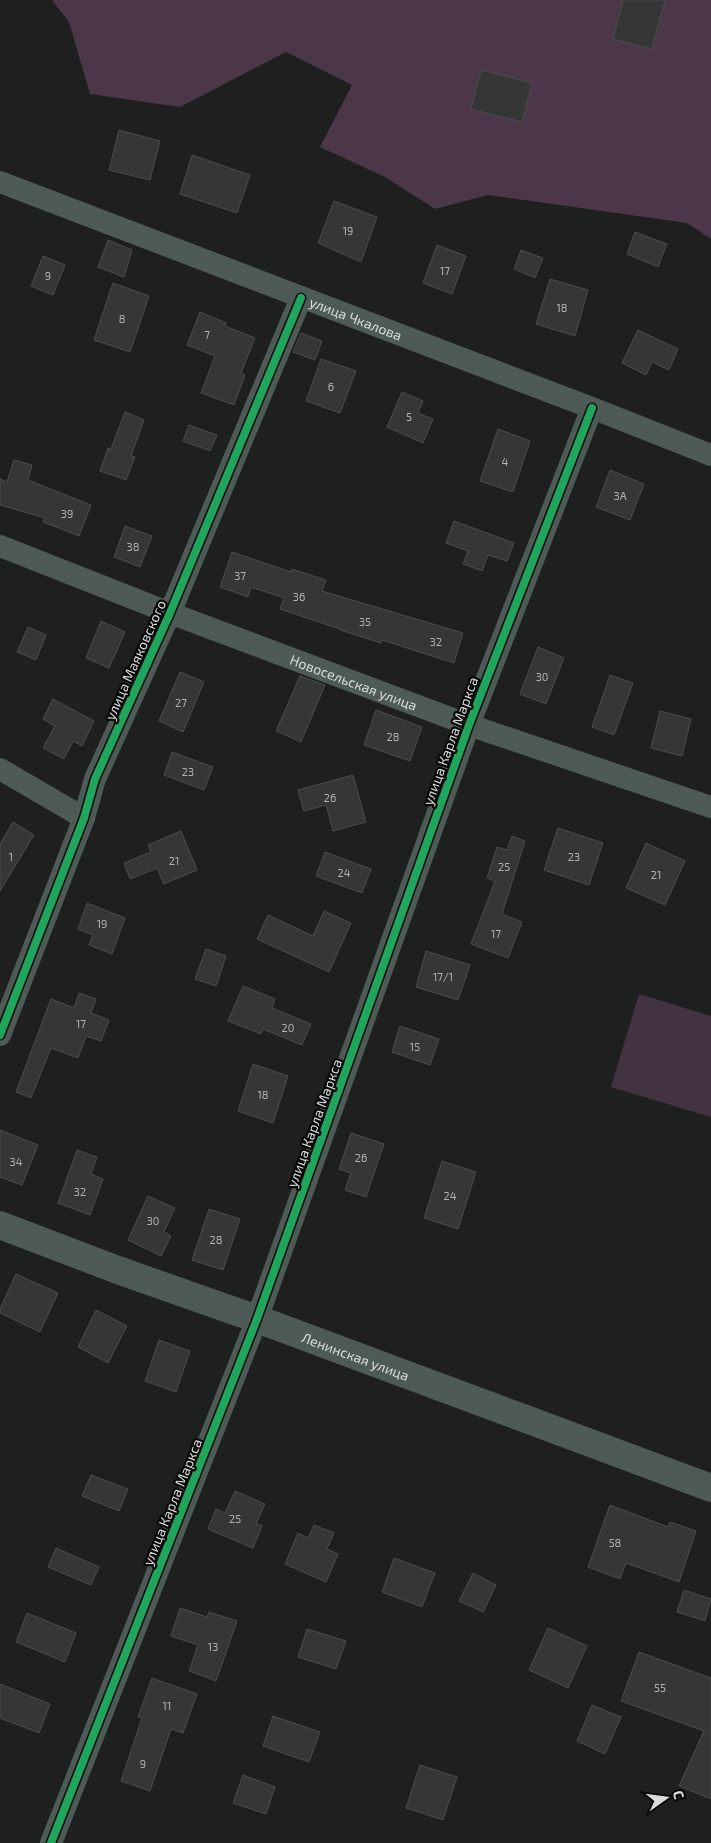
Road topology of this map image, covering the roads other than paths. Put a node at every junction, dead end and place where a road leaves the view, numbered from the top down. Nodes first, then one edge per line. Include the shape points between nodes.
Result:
1 (0, 182) edge
2 (301, 298) junction
3 (592, 408) junction
4 (711, 455) edge
5 (0, 546) edge
6 (170, 613) junction
7 (469, 725) junction
8 (0, 769) edge
9 (711, 807) edge
10 (84, 818) junction
11 (0, 1035) edge
12 (0, 1225) edge
13 (257, 1319) junction
14 (711, 1488) edge
15 (51, 1843) edge

1 - 2 street, улица Чкалова
2 - 3 street, улица Чкалова
2 - 6 street, улица Маяковского
3 - 4 street, улица Чкалова
3 - 7 street, улица Карла Маркса
5 - 6 street, Новосельская улица
6 - 7 street, Новосельская улица
6 - 10 street, улица Маяковского via 95,779
7 - 9 street, Новосельская улица
7 - 13 street, улица Карла Маркса
8 - 10 street
10 - 11 street, улица Маяковского
12 - 13 street, Ленинская улица
13 - 14 street, Ленинская улица
13 - 15 street, улица Карла Маркса

